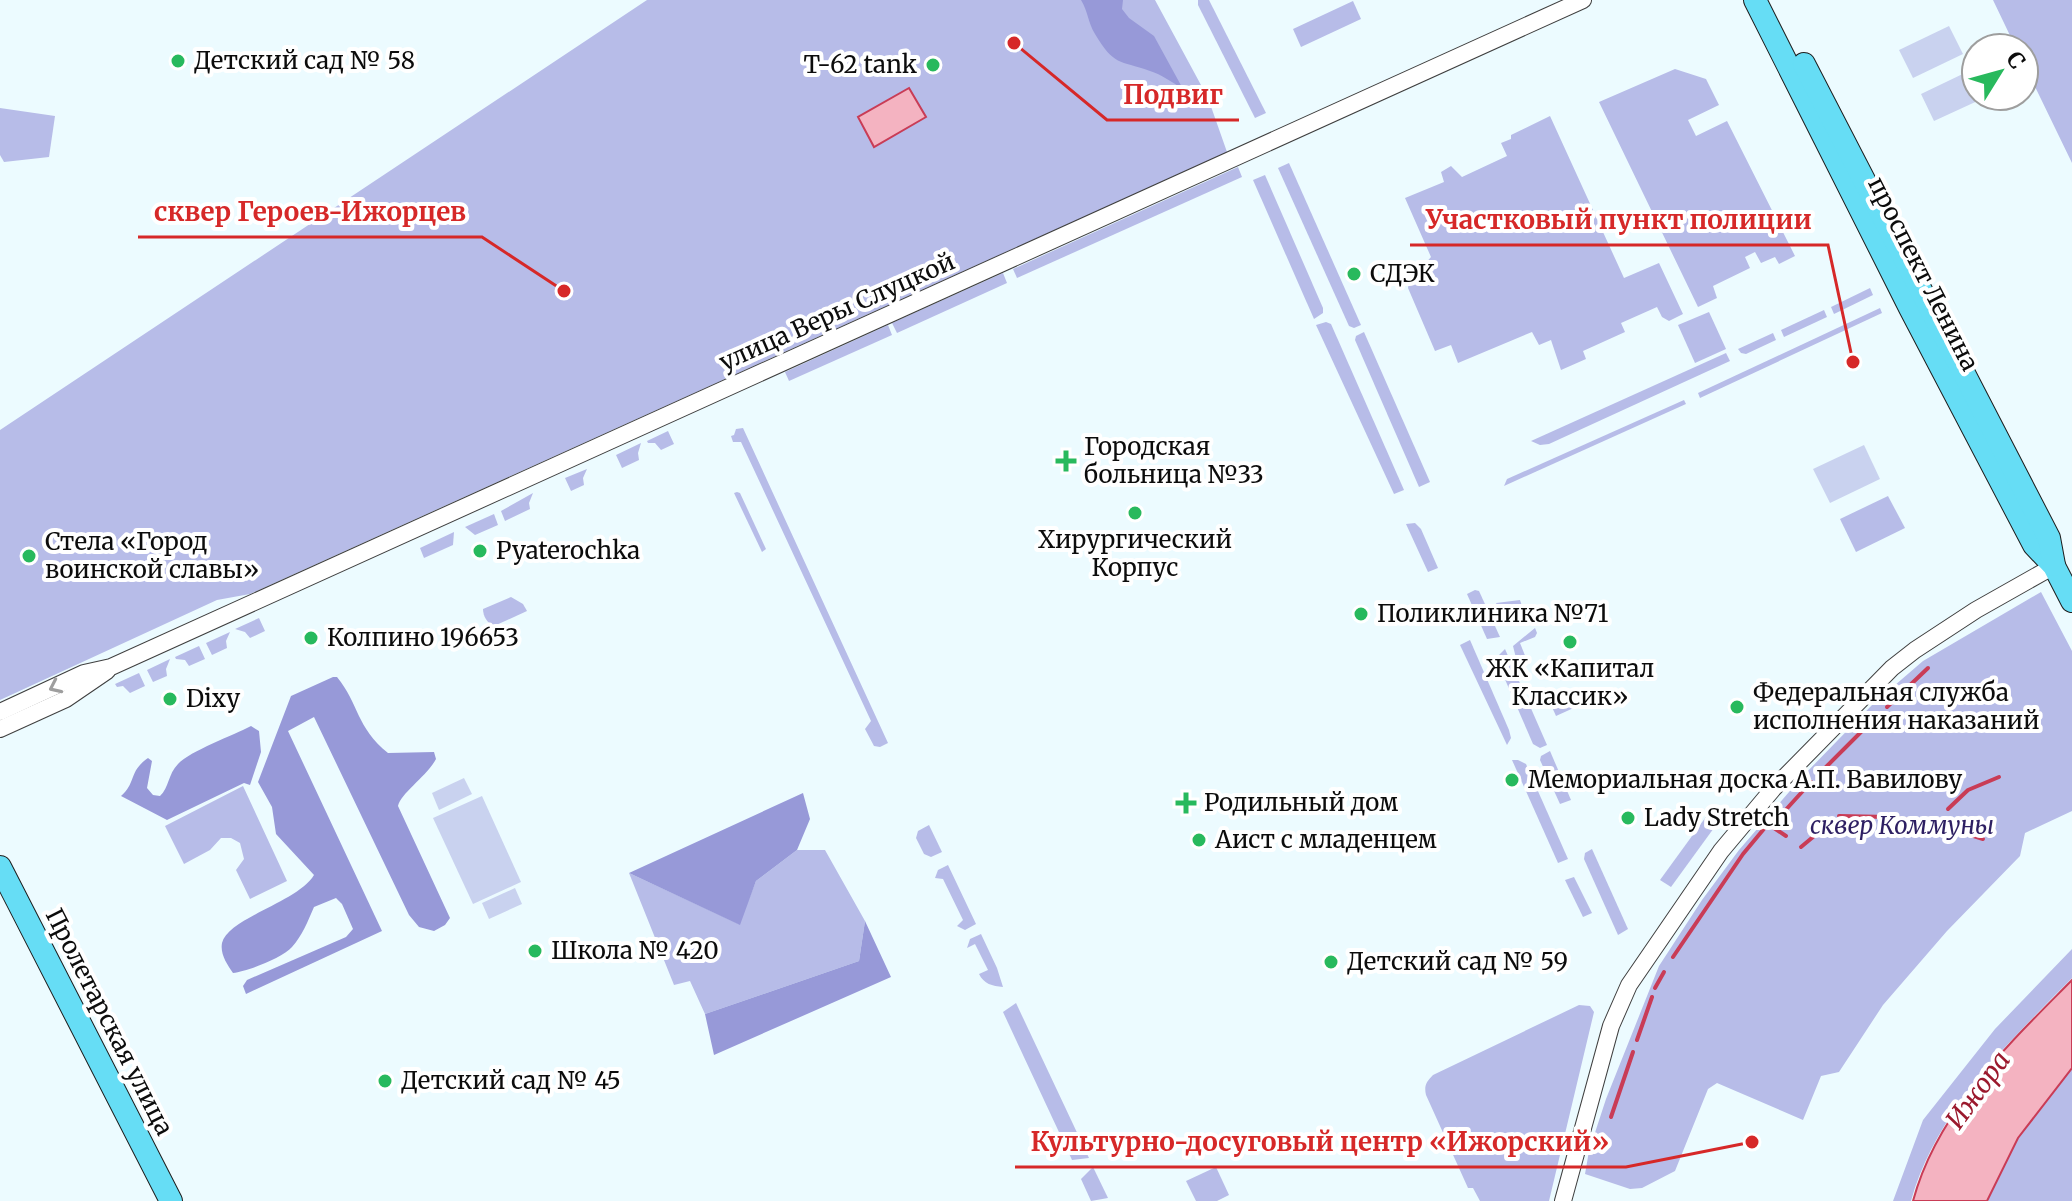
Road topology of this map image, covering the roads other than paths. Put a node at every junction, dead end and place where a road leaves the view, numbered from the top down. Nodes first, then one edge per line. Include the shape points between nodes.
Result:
1 (1583, 0) edge
2 (1755, 0) edge
3 (1771, 0) edge
4 (2054, 566) junction
5 (2072, 601) edge
6 (111, 667) junction
7 (0, 712) edge
8 (0, 729) edge
9 (0, 867) edge
10 (171, 1201) edge
11 (1563, 1201) edge

1 - 6 street, улица Веры Слуцкой
2 - 4 main road, проспект Ленина via 2034,545
3 - 4 main road, проспект Ленина via 2049,538
4 - 5 main road, проспект Ленина
4 - 11 street via 1915,650 1865,692 1739,829 1629,985 1611,1026
6 -> 7 street, улица Веры Слуцкой via 84,673
6 - 8 street, улица Веры Слуцкой via 66,699
9 - 10 main road, Пролетарская улица

